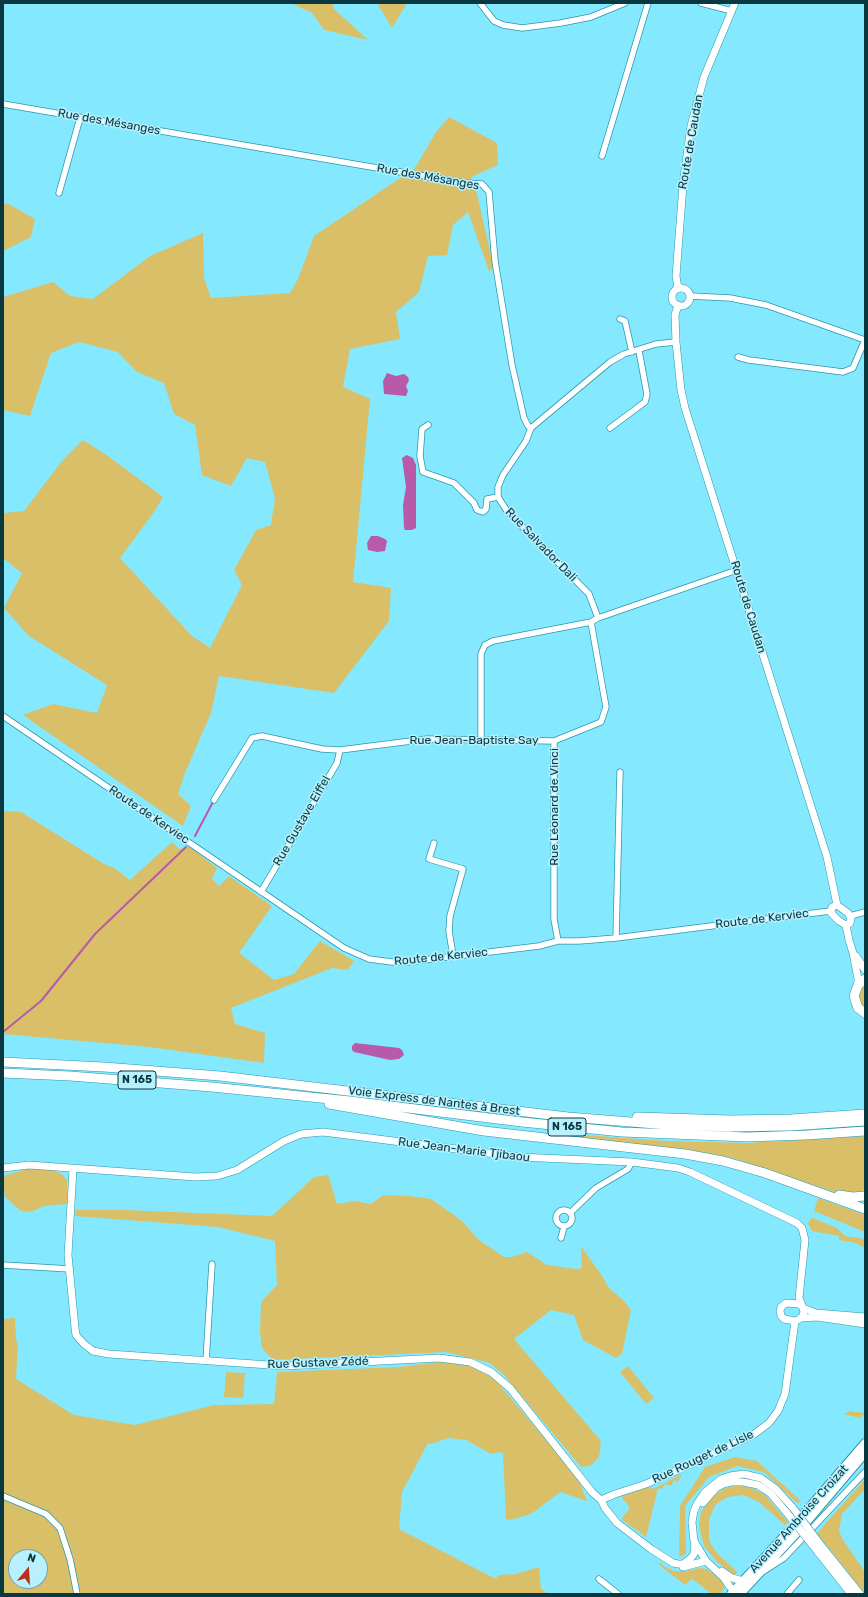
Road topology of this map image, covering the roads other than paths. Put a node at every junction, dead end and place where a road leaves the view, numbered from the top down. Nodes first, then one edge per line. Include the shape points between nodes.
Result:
1 (480, 3) edge
2 (625, 3) edge
3 (648, 3) edge
4 (701, 3) edge
5 (735, 3) edge
6 (732, 11) junction
7 (3, 104) edge
8 (80, 118) junction
9 (602, 156) dead end
10 (59, 193) dead end
11 (678, 288) junction
12 (690, 296) junction
13 (678, 305) junction
14 (620, 319) dead end
15 (865, 340) edge
16 (676, 342) junction
17 (639, 351) junction
18 (632, 352) junction
19 (738, 357) dead end
20 (428, 425) dead end
21 (531, 428) junction
22 (610, 428) dead end
23 (498, 497) junction
24 (737, 570) junction
25 (598, 618) junction
26 (590, 622) junction
27 (3, 716) edge
28 (481, 740) junction
29 (554, 741) junction
30 (340, 750) junction
31 (620, 772) dead end
32 (214, 800) dead end
33 (434, 843) dead end
34 (261, 892) junction
35 (839, 906) junction
36 (865, 912) edge
37 (832, 913) junction
38 (850, 915) junction
39 (844, 924) junction
40 (616, 938) junction
41 (558, 941) junction
42 (853, 953) junction
43 (453, 956) junction
44 (865, 970) edge
45 (861, 982) edge
46 (865, 1013) edge
47 (3, 1062) edge
48 (3, 1073) edge
49 (271, 1093) junction
50 (865, 1114) edge
51 (568, 1117) junction
52 (865, 1121) edge
53 (865, 1131) edge
54 (632, 1162) junction
55 (3, 1168) edge
56 (73, 1169) junction
57 (789, 1182) junction
58 (865, 1196) edge
59 (865, 1209) edge
60 (570, 1212) junction
61 (564, 1227) junction
62 (561, 1238) dead end
63 (212, 1264) dead end
64 (3, 1265) edge
65 (70, 1269) junction
66 (800, 1278) junction
67 (790, 1302) junction
68 (803, 1307) junction
69 (865, 1317) edge
70 (798, 1319) junction
71 (865, 1324) edge
72 (206, 1361) junction
73 (865, 1443) edge
74 (865, 1454) edge
75 (865, 1472) edge
76 (3, 1496) edge
77 (602, 1500) junction
78 (790, 1510) junction
79 (651, 1549) junction
80 (821, 1550) junction
81 (701, 1555) junction
82 (759, 1574) junction
83 (599, 1579) dead end
84 (799, 1580) dead end
85 (737, 1590) edge
86 (77, 1594) edge
87 (618, 1594) edge
88 (787, 1594) edge
89 (851, 1594) edge
90 (860, 1594) edge

1 - 2 street via 494,21 522,28 591,17
3 - 9 street
4 - 6 street
5 - 6 street, Route de Caudan
6 - 11 street, Route de Caudan via 704,77 691,126 683,186 676,276
7 - 8 street, Rue des Mésanges
8 - 10 street
8 - 21 street, Rue des Mésanges via 482,184 489,192 495,261 514,370 524,418
11 - 12 street via 686,289
11 - 13 street, Route de Caudan via 673,291 671,297
12 - 13 street via 686,304
12 - 15 street via 730,298 766,305
13 - 16 street, Route de Caudan via 675,315
14 - 18 street via 625,321
15 - 19 street via 853,368 843,372
16 - 17 street via 656,344
16 - 24 street, Route de Caudan via 685,408
17 - 18 street
17 - 22 street via 647,394 645,402
18 - 21 street via 610,362
20 - 23 street via 422,429 420,456 423,472 454,483 474,503 477,510 483,512 487,499
21 - 23 street, Rue Salvador Dali via 503,475 498,487
23 - 25 street, Rue Salvador Dali via 507,511 589,594
24 - 25 street
24 - 35 street, Route de Caudan via 827,857
25 - 26 street
26 - 28 street via 493,641 485,645 481,654
26 - 29 street, Rue Léonard de Vinci via 606,707 600,722
27 - 34 street, Route de Kerviec
28 - 29 street, Rue Jean-Baptiste Say
28 - 30 street, Rue Jean-Baptiste Say via 427,739
29 - 41 street, Rue Léonard de Vinci via 554,919
30 - 32 street, Rue Jean-Baptiste Say via 322,749 262,736 252,738
30 - 34 street, Rue Gustave Eiffel via 337,762
31 - 40 street
33 - 43 street via 429,859 463,869 450,916 449,931
34 - 43 street, Route de Kerviec via 344,948 369,959 407,962
35 - 37 street via 840,915
35 - 38 street
36 - 38 street
37 - 39 street
37 - 40 street, Route de Kerviec
38 - 39 street via 851,921
39 - 42 street
40 - 41 street, Route de Kerviec
41 - 43 street, Route de Kerviec via 539,946
42 - 44 street
42 - 45 street
45 - 46 main road via 854,992 854,1000 858,1008
47 - 51 main road, Voie Express de Nantes à Brest / N 165 via 220,1076
48 - 49 main road, Voie Express de Nantes à Brest / N 165 via 135,1080
49 - 53 main road, Voie Express de Nantes à Brest / N 165 via 622,1132 747,1137
49 - 57 main road via 288,1099 484,1131 703,1157 740,1165
50 - 51 main road, N 165 via 730,1120 584,1114
51 - 52 main road, Voie Express de Nantes à Brest / N 165 via 729,1127
54 - 56 street, Rue Jean-Marie Tjibaou via 518,1157 323,1132 301,1134 284,1141 237,1170 217,1176 195,1177
54 - 60 street via 628,1169 596,1188
54 - 66 street, Rue Jean-Marie Tjibaou via 690,1172 797,1223 802,1228 805,1240
55 - 56 street, Rue Jean-Marie Tjibaou via 29,1165
56 - 65 street, Rue Gustave Zédé via 68,1255
57 - 58 main road via 843,1196
57 - 59 main road
60 - 61 street via 572,1220
60 - 61 street via 562,1210 556,1215 557,1223
61 - 62 street
63 - 72 street
64 - 65 street
65 - 72 street, Rue Gustave Zédé via 76,1335 92,1351
66 - 67 street, Rue Jean-Marie Tjibaou via 795,1297
66 - 68 street, Rue Jean-Marie Tjibaou via 799,1298
67 - 68 street
67 - 70 street via 784,1304 780,1311 782,1316 784,1319
68 - 69 street via 816,1313
68 - 70 street via 803,1316
70 - 71 street via 820,1317
70 - 77 street, Rue Rouget de Lisle via 785,1394 778,1411 769,1423 753,1435 678,1470
72 - 77 street, Rue Gustave Zédé via 284,1366 439,1358 470,1362 491,1372 510,1388 592,1492
73 - 85 main road, Avenue Ambroise Croizat
74 - 82 main road, Avenue Ambroise Croizat
75 - 82 street via 784,1558
76 - 86 street via 46,1514 60,1528
77 - 79 street, Rue Gustave Zédé via 604,1508 617,1523
78 - 80 street, bridge
78 - 81 street via 758,1485 731,1482 716,1488 704,1500 698,1512 696,1523
78 - 81 street via 776,1489 760,1478 744,1474 721,1478 705,1492 697,1504 692,1522 695,1542
79 - 81 street via 678,1564
79 - 81 street via 666,1563 676,1567 688,1566
80 - 89 street
80 - 90 street
81 - 85 street
81 - 85 street via 732,1578
82 - 85 main road, Avenue Ambroise Croizat
83 - 87 street
84 - 88 street

